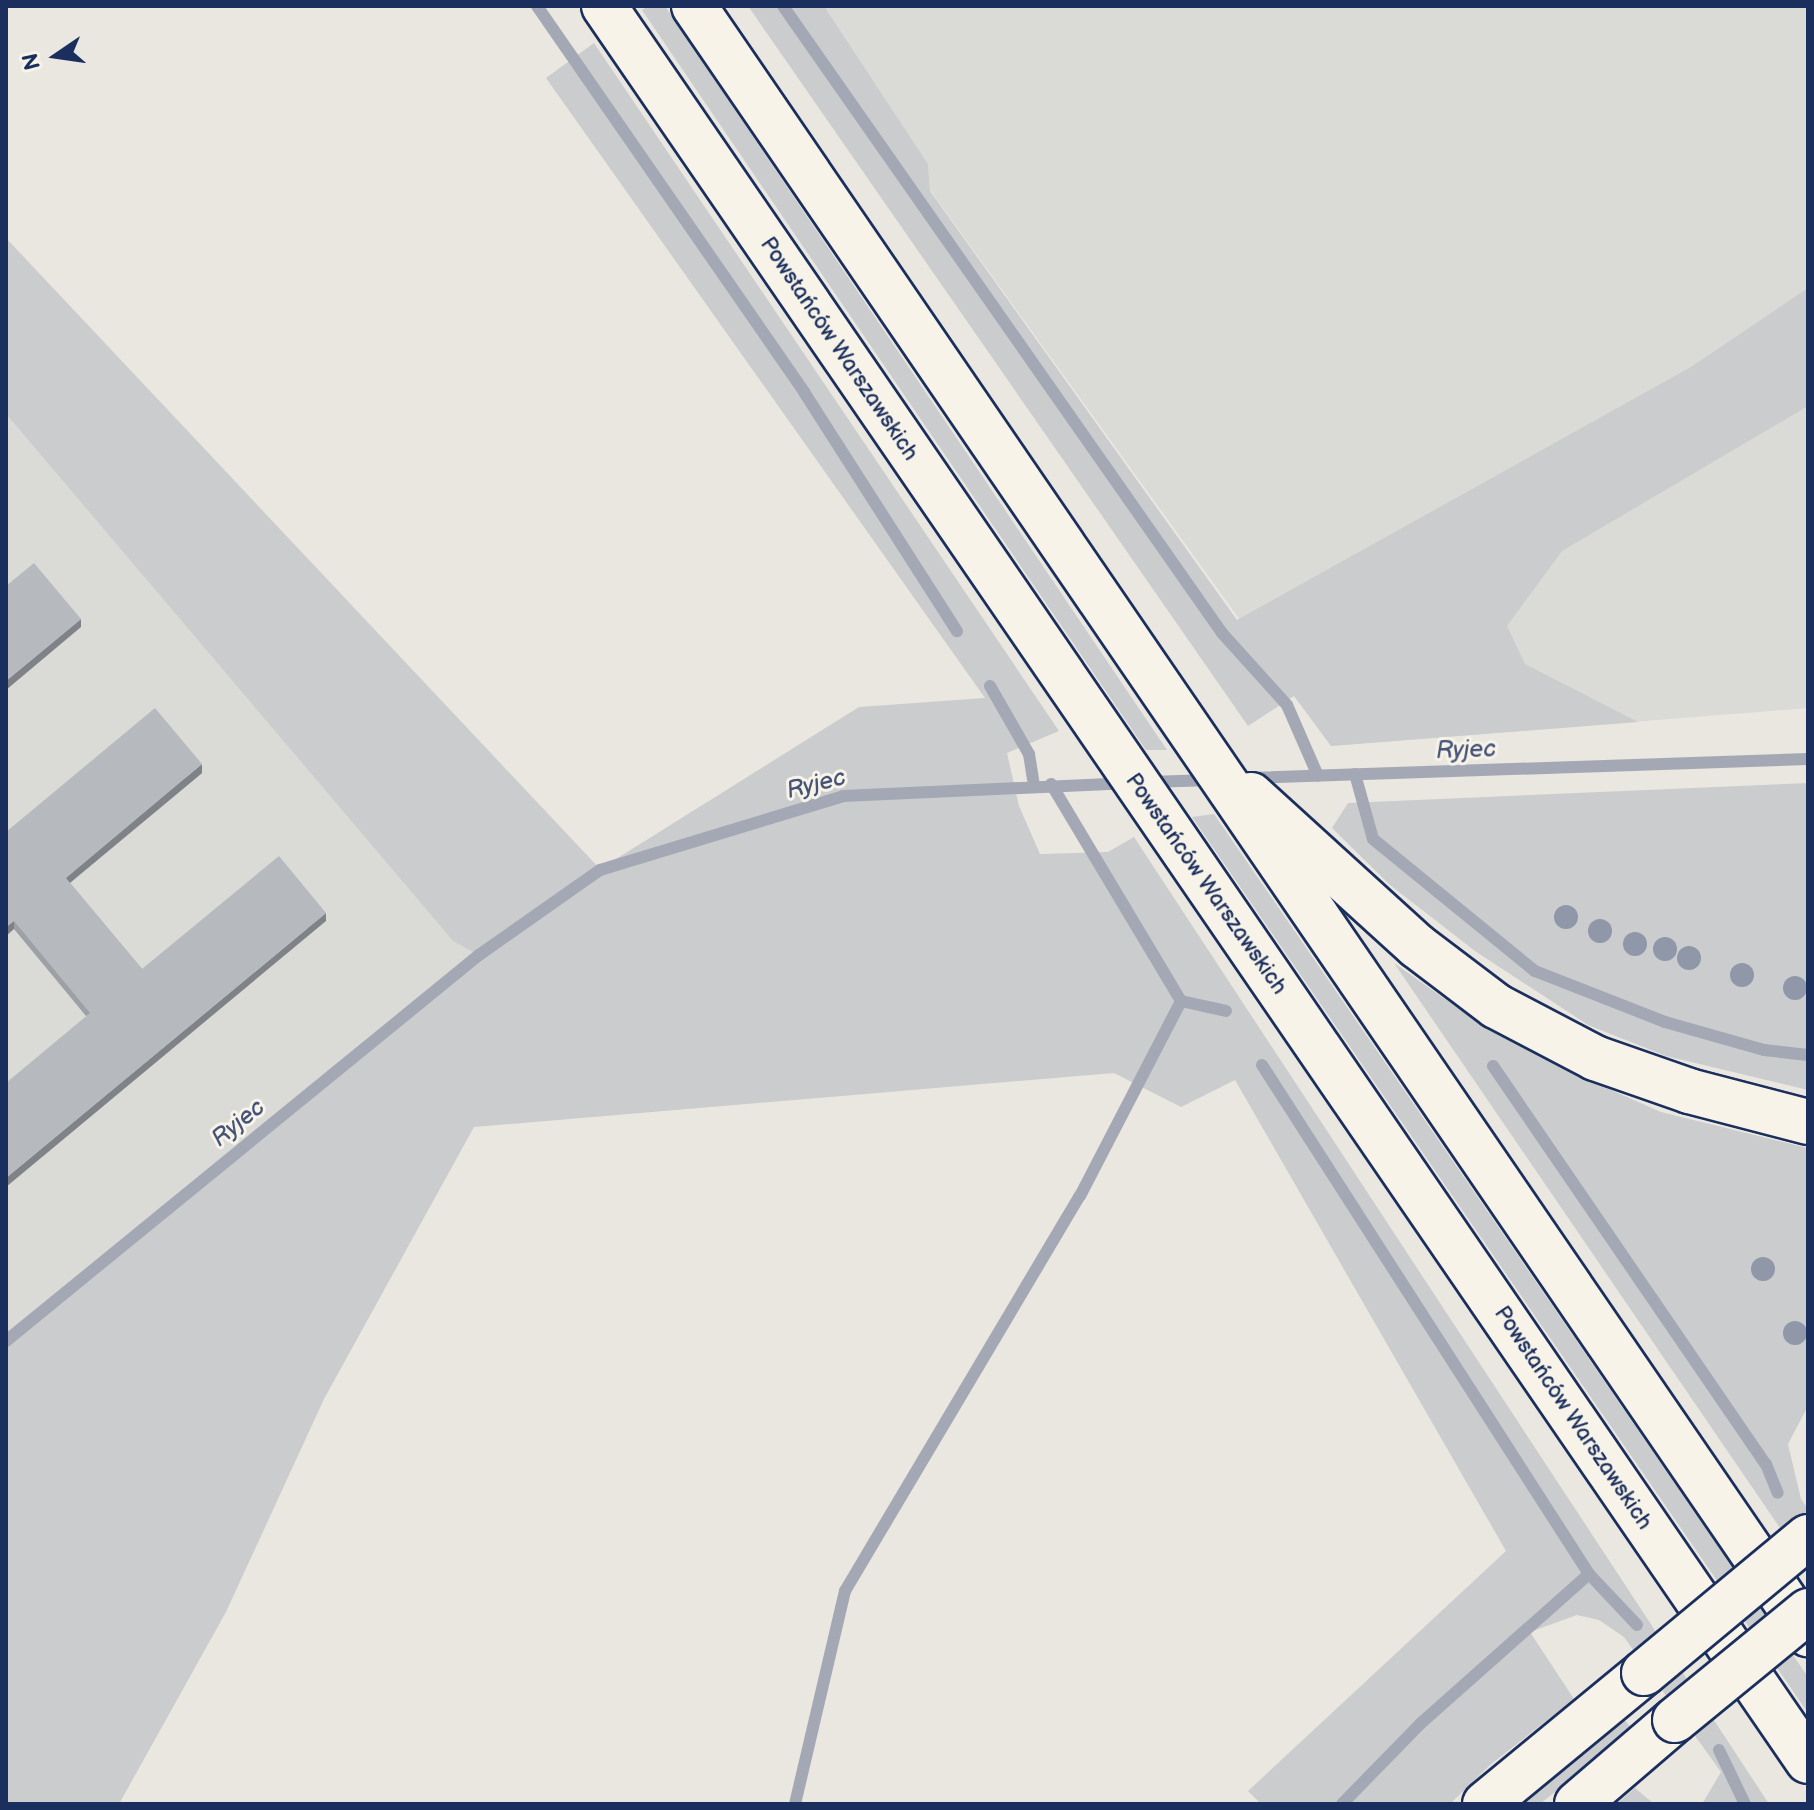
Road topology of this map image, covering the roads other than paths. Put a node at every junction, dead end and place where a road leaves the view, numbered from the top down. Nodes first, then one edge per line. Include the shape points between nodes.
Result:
1 (604, 6) edge
2 (694, 6) edge
3 (1256, 812) junction
4 (1808, 1122) edge
5 (1808, 1537) edge
6 (1808, 1611) edge
7 (1808, 1634) edge
8 (1808, 1761) edge
9 (1485, 1804) edge
10 (1577, 1804) edge

1 - 8 main road, Powstańców Warszawskich
2 - 3 main road via 1200,748
3 - 4 main road via 1496,1006 1595,1058 1689,1091
3 - 7 main road
5 - 9 main road, bridge
6 - 10 main road, bridge

